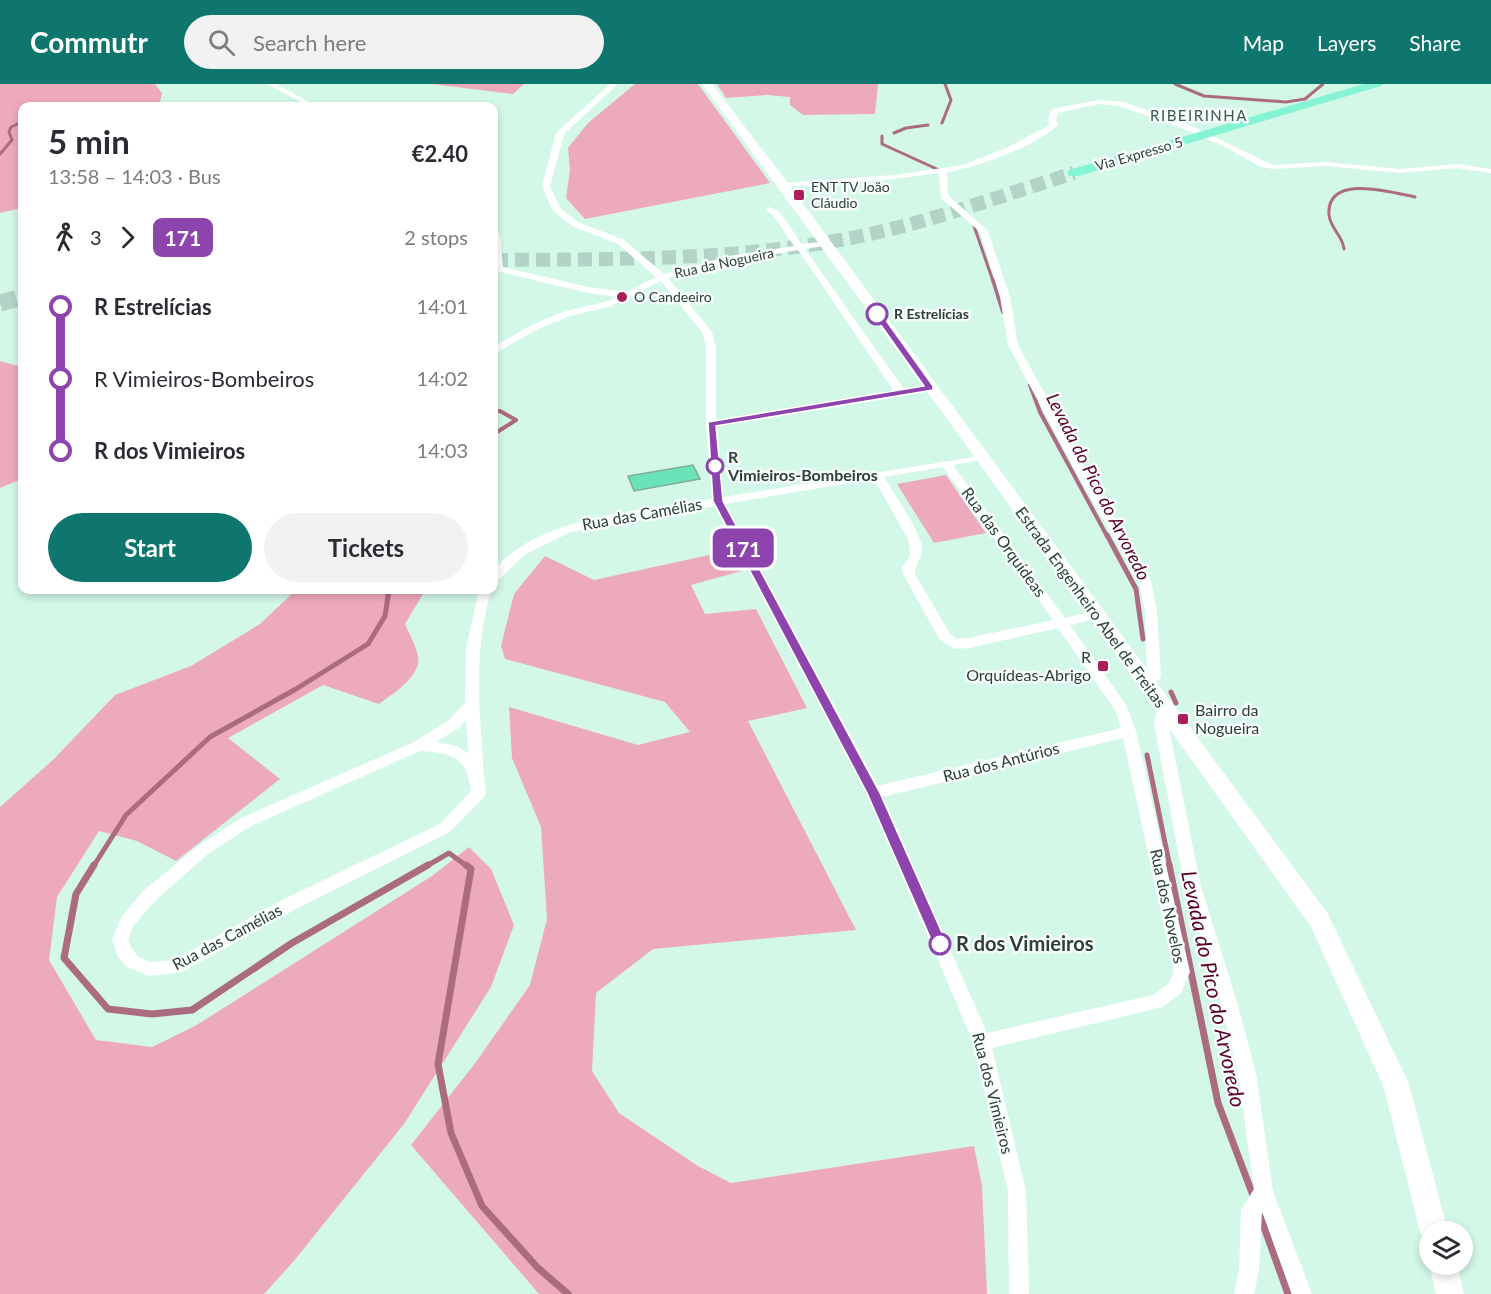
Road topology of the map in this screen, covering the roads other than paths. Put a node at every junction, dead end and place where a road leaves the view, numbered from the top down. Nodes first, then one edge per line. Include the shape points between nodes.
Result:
1 (271, 84) edge
2 (614, 84) edge
3 (707, 84) edge
4 (1377, 84) edge
5 (305, 102) edge
6 (943, 171) junction
7 (1491, 171) edge
8 (1074, 173) tunnel mouth
9 (785, 185) junction
10 (769, 210) dead end
11 (826, 243) junction
12 (800, 248) junction
13 (498, 269) edge
14 (662, 277) junction
15 (629, 295) junction
16 (498, 349) edge
17 (930, 388) junction
18 (902, 393) junction
19 (711, 424) junction
20 (983, 457) junction
21 (946, 463) junction
22 (877, 475) junction
23 (718, 501) junction
24 (498, 573) edge
25 (484, 594) edge
26 (1096, 615) junction
27 (1062, 623) junction
28 (1145, 680) junction
29 (470, 706) junction
30 (1167, 711) junction
31 (1129, 731) junction
32 (419, 746) junction
33 (475, 772) junction
34 (874, 793) junction
35 (982, 1042) junction
36 (1264, 1191) junction
37 (1431, 1221) edge
38 (1446, 1275) edge
39 (1019, 1294) edge
40 (1244, 1294) edge
41 (1302, 1294) edge
42 (1450, 1294) edge

1 - 5 street
2 - 14 street, Rua dos Vimieiros via 560,133 546,186 556,209 566,217 621,242
3 - 9 main road, Estrada Engenheiro Abel de Freitas
4 - 8 main road, Via Expresso 5
6 - 7 street via 971,166 1034,138 1054,125 1055,111 1098,102 1120,104 1182,125 1273,167 1326,164 1400,171 1458,166
6 - 9 street
6 - 28 street via 944,196 984,231 1005,297 1013,345 1145,581 1151,612 1154,677
9 - 11 main road, Estrada Engenheiro Abel de Freitas
10 - 12 street via 776,213
11 - 12 street, Rua da Nogueira
11 - 17 main road, Estrada Engenheiro Abel de Freitas
12 - 14 street, Rua da Nogueira via 729,259
12 - 18 street
13 - 15 street
14 - 15 street, Rua da Nogueira
14 - 19 street, Rua dos Vimieiros via 707,332 711,347
15 - 16 street, Rua da Nogueira via 537,326
17 - 18 street
17 - 20 main road, Estrada Engenheiro Abel de Freitas
18 - 19 street
19 - 23 street, Rua dos Vimieiros
20 - 21 street, Rua das Camélias
20 - 26 main road, Estrada Engenheiro Abel de Freitas
21 - 22 street, Rua das Camélias
21 - 27 street, Rua das Orquídeas
22 - 23 street, Rua das Camélias
22 - 27 street via 915,541 917,550 909,574 945,637 955,644 969,644
23 - 24 street, Rua das Camélias via 548,534 520,551
23 - 34 street, Rua dos Vimieiros
25 - 29 street, Rua das Camélias via 471,662
26 - 27 street
26 - 28 main road, Estrada Engenheiro Abel de Freitas
27 - 31 street, Rua das Orquídeas via 1121,709
28 - 30 main road, Estrada Engenheiro Abel de Freitas
29 - 32 street, Rua das Camélias via 454,724
29 - 33 street, Rua das Camélias
30 - 36 street via 1161,723 1192,883 1247,1073
30 - 37 main road, Estrada Engenheiro Abel de Freitas via 1320,921 1396,1083
31 - 34 street, Rua dos Antúrios
31 - 35 street, Rua dos Novelos via 1182,972 1175,988 1157,1002
32 - 33 street via 465,756
32 - 33 street, Rua das Camélias via 246,822 203,850 150,895 128,921 120,939 124,952 133,962 149,969 176,967 288,905 446,828 479,793
34 - 35 street, Rua dos Vimieiros
35 - 39 street, Rua dos Vimieiros via 1017,1191
36 - 40 street via 1251,1210
36 - 41 street
38 - 42 main road

